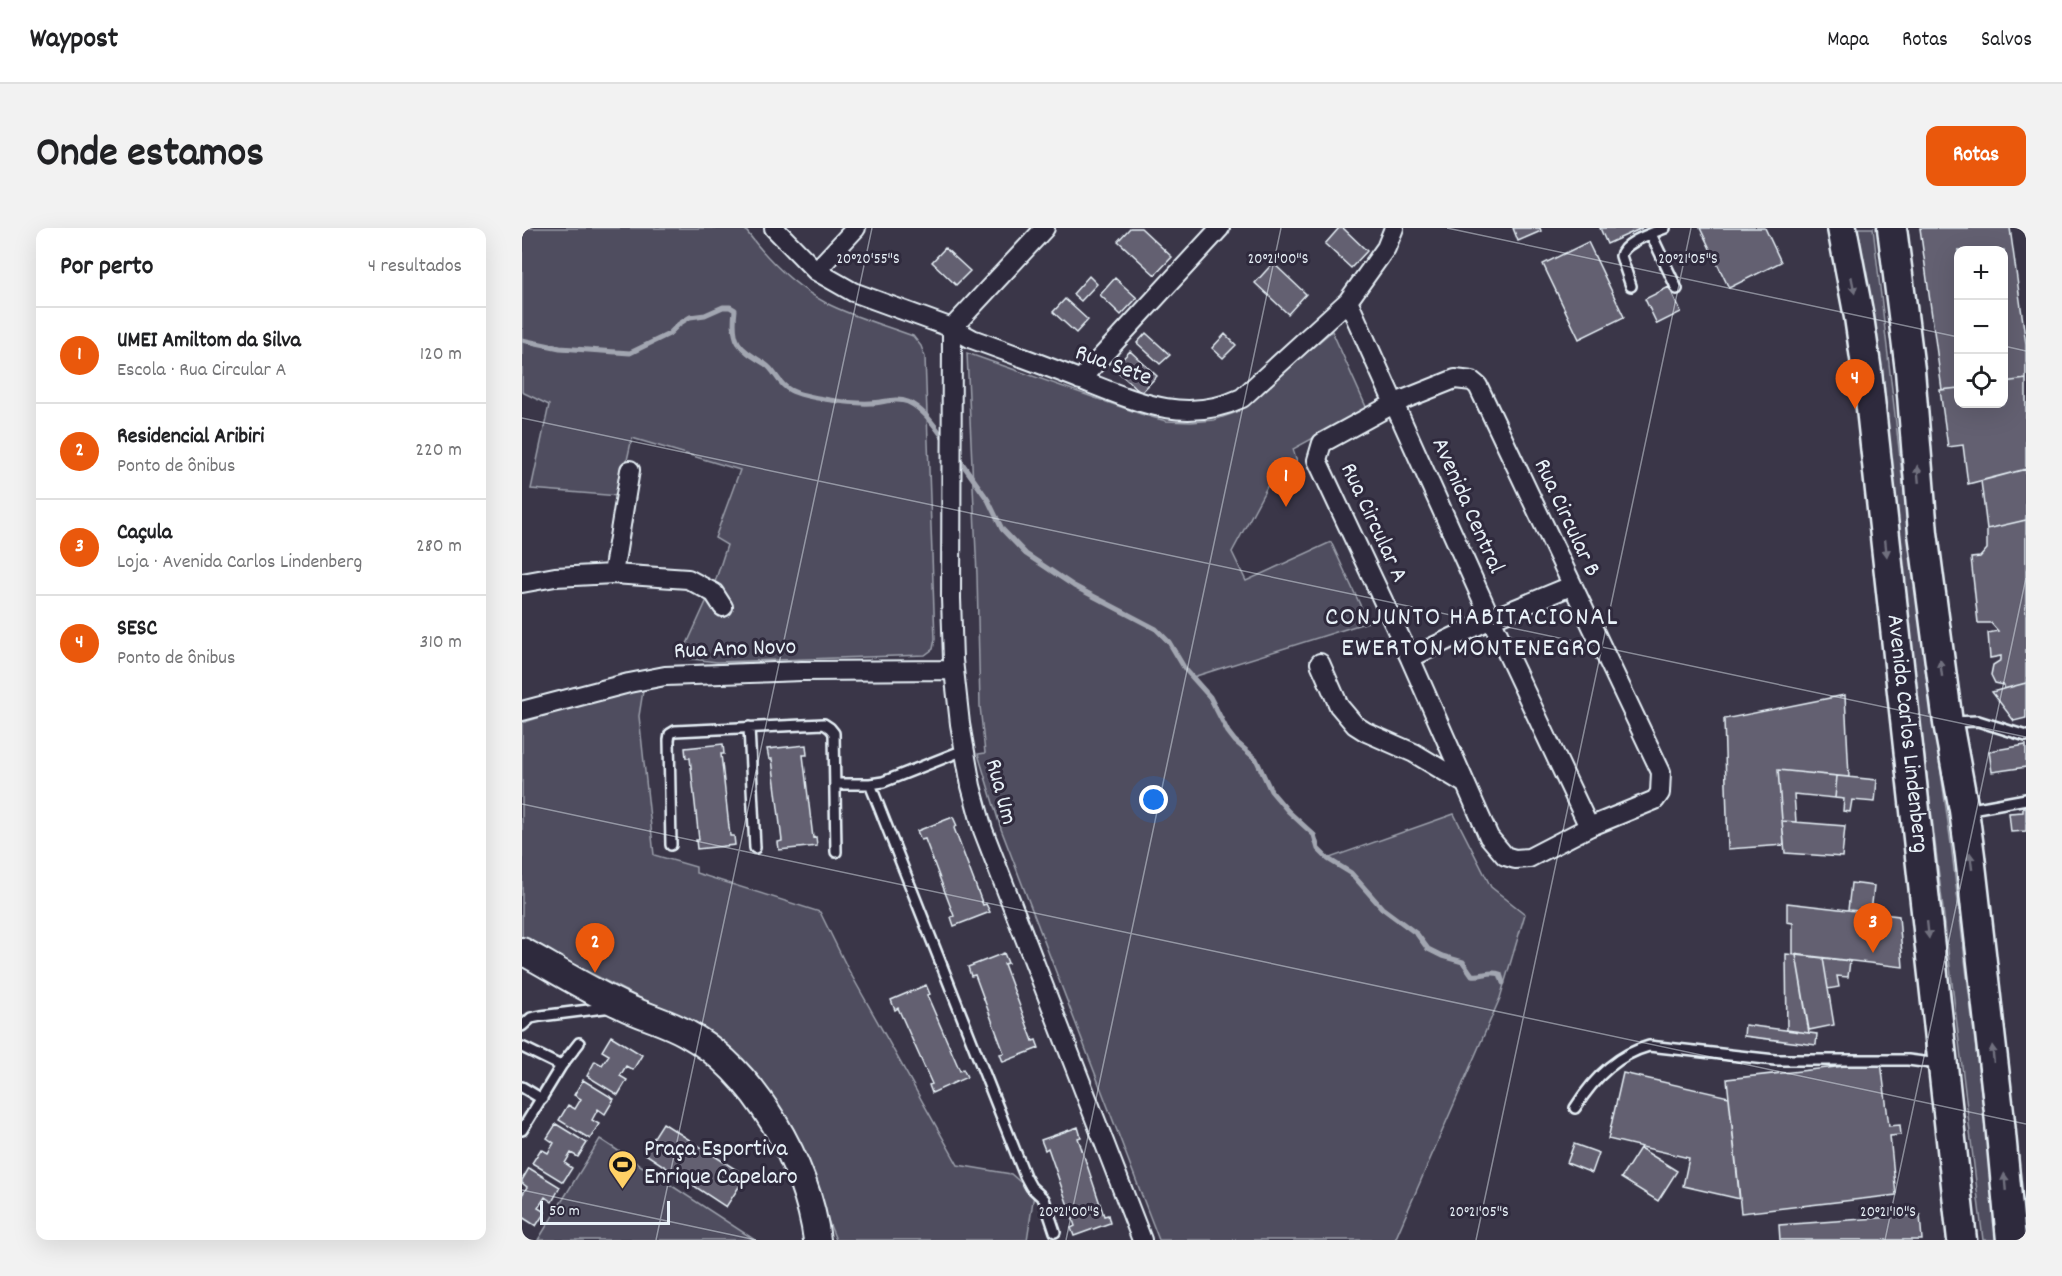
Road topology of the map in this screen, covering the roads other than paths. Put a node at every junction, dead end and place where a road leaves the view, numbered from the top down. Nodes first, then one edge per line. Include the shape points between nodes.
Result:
1 (774, 228) edge
2 (856, 228) edge
3 (1045, 228) edge
4 (1220, 228) edge
5 (1394, 228) edge
6 (1665, 228) edge
7 (1842, 228) edge
8 (1892, 228) edge
9 (1651, 234) junction
10 (816, 271) junction
11 (1631, 286) dead end
12 (1677, 289) dead end
13 (1348, 301) junction
14 (952, 328) junction
15 (1080, 380) junction
16 (1395, 403) junction
17 (630, 470) dead end
18 (613, 574) junction
19 (522, 583) edge
20 (1571, 586) junction
21 (723, 607) dead end
22 (1491, 619) junction
23 (1410, 658) junction
24 (1320, 663) dead end
25 (954, 670) junction
26 (522, 711) edge
27 (1948, 723) junction
28 (749, 727) junction
29 (2026, 736) edge
30 (964, 750) junction
31 (1464, 783) junction
32 (836, 784) junction
33 (870, 784) junction
34 (2026, 800) edge
35 (1964, 810) junction
36 (1589, 827) junction
37 (671, 845) dead end
38 (755, 848) dead end
39 (836, 852) dead end
40 (522, 951) edge
41 (622, 1006) junction
42 (522, 1026) edge
43 (579, 1043) dead end
44 (522, 1047) edge
45 (1943, 1065) junction
46 (561, 1066) junction
47 (522, 1087) edge
48 (542, 1099) junction
49 (1575, 1108) dead end
50 (522, 1130) edge
51 (1055, 1232) dead end
52 (818, 1237) edge
53 (1142, 1240) edge
54 (1962, 1240) edge
55 (2011, 1240) edge

1 - 10 street, Rua Sete
2 - 10 street
3 - 14 street
4 - 15 street
5 - 13 street, Rua Sete via 1386,248
6 - 9 lane
7 -> 45 main road, Avenida Carlos Lindenberg via 1867,372
27 -> 8 main road, Avenida Carlos Lindenberg via 1923,533 1910,370
9 - 11 lane via 1621,251
9 - 12 lane
10 - 14 street, Rua Sete via 853,291
13 - 15 street, Rua Sete via 1242,398 1224,406 1182,411 1154,407
13 - 16 street, Avenida Central
14 - 15 street, Rua Sete
14 - 25 street, Rua Um
16 - 20 street, Rua Circular B via 1455,380 1472,381 1478,387
16 - 22 street, Avenida Central
16 - 23 street, Rua Circular A via 1322,443 1317,460
17 - 18 street
18 - 19 street
18 - 21 street via 688,579 714,592
20 - 22 street
20 - 36 street, Rua Circular B via 1661,772 1660,793 1655,800
22 - 23 street
22 - 36 street, Avenida Central
23 - 31 street, Rua Circular A
24 - 31 street via 1339,706 1355,725
25 - 26 street, Rua Ano Novo via 665,676
25 - 30 street, Rua Um
27 - 29 lane via 1978,721
27 - 35 main road, Avenida Carlos Lindenberg
28 - 32 lane via 824,724 831,728
28 - 37 lane via 670,734
28 - 38 lane
30 - 33 lane
30 - 53 street, Rua Um via 983,830
31 - 36 street, Rua Circular A via 1489,837 1505,856 1529,858
32 - 33 lane
32 - 39 lane
33 - 51 lane via 1025,1176 1044,1199
34 - 35 lane
55 -> 35 main road, Avenida Carlos Lindenberg
40 - 41 street
41 - 42 lane via 541,1016
41 - 52 street via 687,1033 738,1074 778,1129 794,1160
43 - 46 lane
44 - 46 lane
45 - 49 lane via 1908,1060 1775,1060 1649,1046 1618,1059 1589,1086
45 - 54 main road, Avenida Carlos Lindenberg
46 - 48 lane
47 - 48 lane
48 - 50 lane

